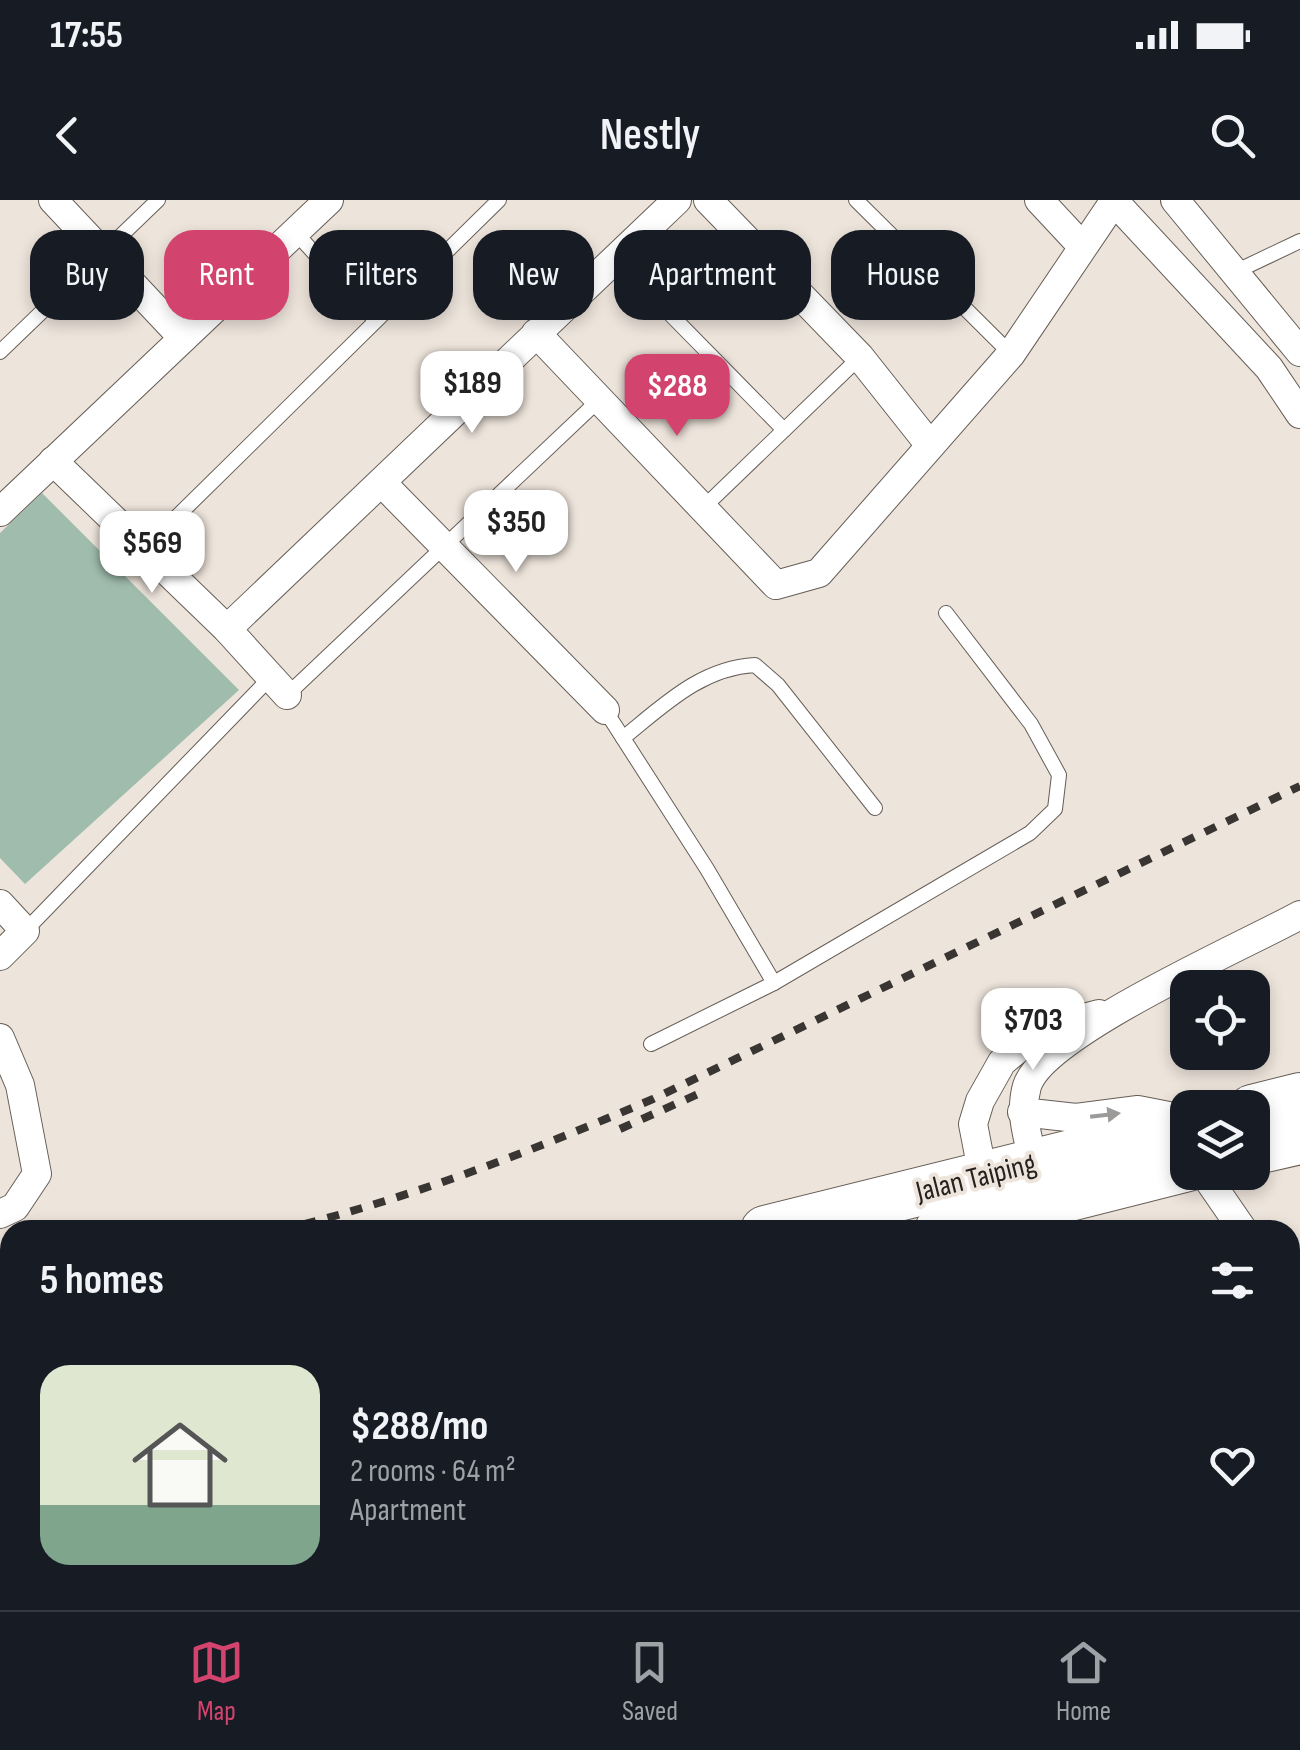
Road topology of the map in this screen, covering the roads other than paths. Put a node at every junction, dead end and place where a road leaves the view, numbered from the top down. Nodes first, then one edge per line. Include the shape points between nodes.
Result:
1 (53, 200) edge
2 (158, 200) edge
3 (329, 200) edge
4 (498, 200) edge
5 (677, 200) edge
6 (708, 200) edge
7 (856, 200) edge
8 (1039, 200) edge
9 (1114, 200) edge
10 (1175, 200) edge
11 (82, 230) edge
12 (126, 230) edge
13 (646, 230) edge
14 (296, 233) junction
15 (1300, 241) edge
16 (453, 244) edge
17 (1082, 245) junction
18 (309, 247) edge
19 (614, 262) edge
20 (1237, 271) junction
21 (144, 297) edge
22 (33, 320) edge
23 (375, 320) edge
24 (675, 320) edge
25 (536, 333) junction
26 (182, 338) junction
27 (0, 352) edge
28 (1300, 352) edge
29 (1011, 354) junction
30 (860, 357) junction
31 (600, 399) junction
32 (1300, 414) edge
33 (784, 430) junction
34 (929, 444) junction
35 (53, 461) junction
36 (383, 484) junction
37 (703, 508) junction
38 (0, 512) edge
39 (448, 546) junction
40 (145, 548) junction
41 (946, 614) dead end
42 (227, 629) junction
43 (278, 686) junction
44 (605, 710) joint
45 (623, 738) junction
46 (875, 808) dead end
47 (0, 904) edge
48 (1300, 916) edge
49 (25, 932) junction
50 (0, 956) edge
51 (774, 983) junction
52 (1125, 1007) junction
53 (0, 1038) edge
54 (651, 1044) dead end
55 (1300, 1098) edge
56 (1270, 1105) edge
57 (1022, 1112) junction
58 (1170, 1118) edge
59 (1170, 1130) edge
60 (1300, 1140) edge
61 (1270, 1147) edge
62 (1170, 1169) edge
63 (1038, 1184) junction
64 (1215, 1190) edge
65 (987, 1196) junction
66 (0, 1214) edge
67 (830, 1220) edge
68 (953, 1220) edge
69 (1236, 1220) edge

1 - 11 street
2 - 12 lane
3 - 14 street
4 - 16 lane
5 - 13 street
6 - 30 street
7 - 29 lane
8 - 17 street
9 - 17 street
9 - 32 street via 1256,354
10 - 20 street
14 - 18 lane
14 - 26 street
15 - 20 lane
17 - 29 street
19 - 25 street
20 - 28 street
21 - 26 street
22 - 27 lane
23 - 40 lane
24 - 33 lane
25 - 31 street
25 - 36 street
26 - 35 street
29 - 34 street
30 - 33 lane
30 - 34 street
31 - 37 street
31 - 39 lane
33 - 37 lane
34 - 37 street via 818,574 776,586
35 - 38 street
35 - 40 street
36 - 39 street
36 - 42 street
39 - 43 lane
39 - 44 street
40 - 42 street
41 - 51 lane via 1032,724 1059,776 1055,810 1030,833
42 - 43 street
43 - 49 lane
44 - 45 lane
45 - 46 lane via 688,686 730,666 755,665
45 - 51 lane
47 - 49 street
48 - 52 street
49 - 50 street
51 - 54 lane
52 - 57 street via 1044,1060 1028,1082
52 - 65 street via 1042,1030 1002,1062 973,1124
53 - 66 street via 20,1085 37,1174 16,1207
55 - 56 highway
57 -> 58 street via 1076,1118 1138,1110
57 - 63 street
59 - 63 highway, Jalan Taiping
60 - 61 highway
62 - 63 highway, Jalan Taiping
63 - 65 highway, Jalan Taiping
64 - 69 street
65 - 67 highway, Jalan Taiping
65 - 68 highway, Jalan Taiping

